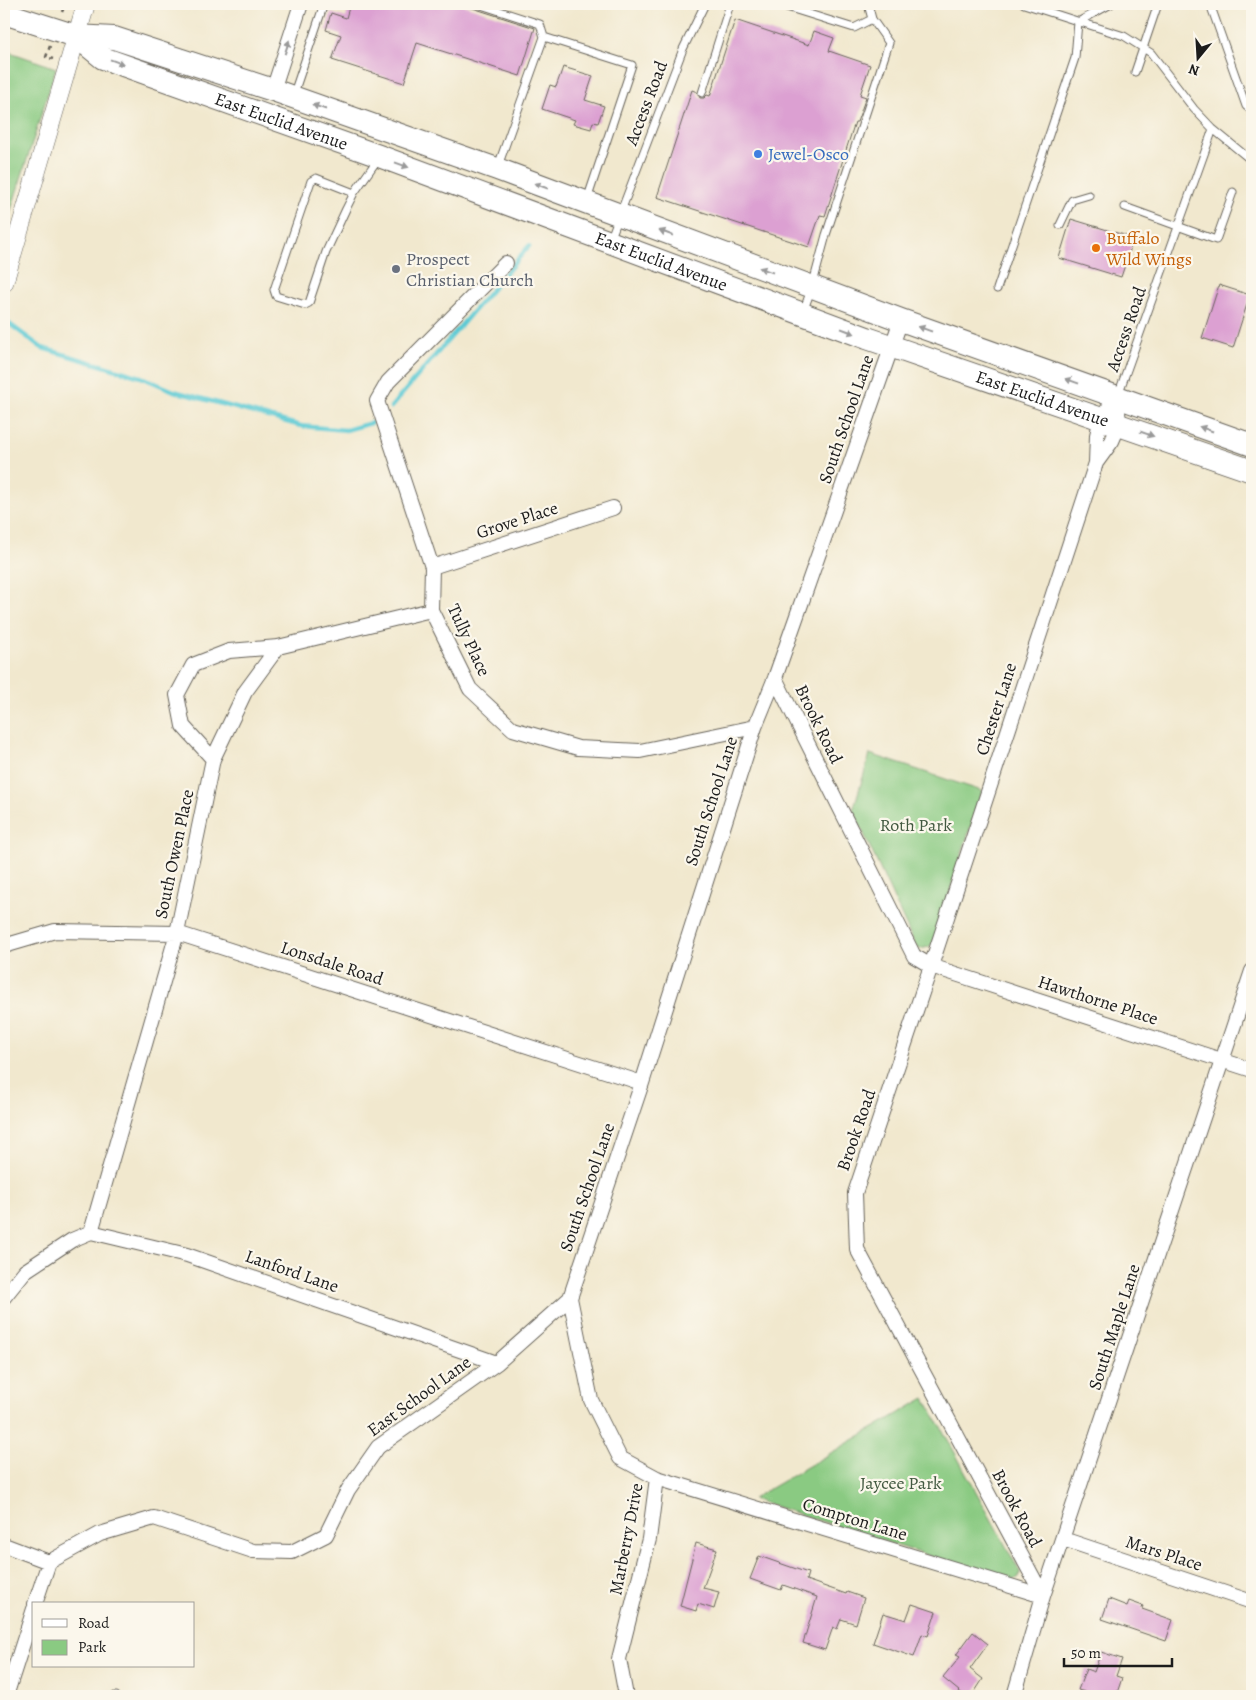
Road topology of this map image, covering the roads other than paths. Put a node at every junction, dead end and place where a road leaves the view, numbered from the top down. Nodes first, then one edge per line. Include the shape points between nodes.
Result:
1 (86, 4) edge
2 (301, 4) edge
3 (324, 4) edge
4 (478, 4) edge
5 (705, 4) edge
6 (730, 4) edge
7 (776, 4) edge
8 (868, 4) edge
9 (1024, 4) edge
10 (1111, 4) edge
11 (1158, 4) edge
12 (1210, 4) edge
13 (4, 12) edge
14 (872, 19) junction
15 (1078, 22) junction
16 (76, 36) junction
17 (544, 37) junction
18 (1143, 48) junction
19 (1134, 72) dead end
20 (702, 93) dead end
21 (283, 94) junction
22 (1252, 111) edge
23 (1213, 129) junction
24 (379, 156) junction
25 (1252, 161) edge
26 (497, 169) junction
27 (1233, 192) dead end
28 (354, 193) junction
29 (1089, 195) dead end
30 (586, 203) junction
31 (1125, 207) dead end
32 (620, 216) junction
33 (1060, 225) dead end
34 (1178, 226) junction
35 (609, 242) junction
36 (506, 262) dead end
37 (4, 283) edge
38 (812, 287) junction
39 (997, 289) dead end
40 (802, 314) junction
41 (901, 320) junction
42 (891, 347) junction
43 (1118, 397) junction
44 (1110, 421) junction
45 (1252, 445) edge
46 (1096, 463) junction
47 (1252, 471) edge
48 (613, 508) dead end
49 (432, 567) junction
50 (431, 610) junction
51 (278, 647) junction
52 (775, 678) junction
53 (755, 727) junction
54 (213, 759) junction
55 (177, 933) junction
56 (4, 946) edge
57 (931, 966) junction
58 (1252, 971) edge
59 (1223, 1061) junction
60 (1252, 1070) edge
61 (642, 1082) junction
62 (91, 1232) junction
63 (4, 1297) edge
64 (570, 1298) junction
65 (497, 1363) junction
66 (657, 1478) junction
67 (1063, 1539) junction
68 (4, 1545) edge
69 (48, 1562) junction
70 (1043, 1596) junction
71 (36, 1602) edge
72 (1252, 1602) edge
73 (32, 1615) edge
74 (6, 1696) edge
75 (626, 1696) edge
76 (1014, 1696) edge

1 - 16 street
21 -> 2 street
3 - 21 lane
4 - 17 lane via 540,24
5 - 32 lane, Access Road via 683,49
6 - 20 lane
7 - 14 lane via 854,28
8 - 14 lane
9 - 15 lane
10 - 15 lane
11 - 18 lane
12 - 22 lane via 1246,106
13 - 16 main road, East Euclid Avenue
14 - 38 lane via 889,43
15 - 18 lane via 1124,36
15 - 39 lane via 1075,58
16 - 21 main road, East Euclid Avenue via 114,38
16 -> 24 main road, East Euclid Avenue via 103,58
16 - 37 street
17 - 26 lane
17 - 30 lane via 632,65
18 - 19 lane
18 - 23 lane via 1151,53
26 -> 21 main road, East Euclid Avenue
23 - 25 lane
23 - 34 lane, Access Road
24 - 28 lane
24 -> 35 main road, East Euclid Avenue
30 -> 26 main road, East Euclid Avenue
27 - 34 lane via 1216,240
28 - 28 lane via 326,252 309,303 305,305 276,296 274,290 311,181 316,178
29 - 33 lane via 1072,200
30 - 32 main road, East Euclid Avenue
31 - 34 lane
32 - 35 lane, Access Road
38 -> 32 main road, East Euclid Avenue
34 - 43 lane, Access Road
35 - 40 main road, East Euclid Avenue
36 - 49 street, Tully Place via 388,382 377,401
38 - 40 lane
38 - 41 main road, East Euclid Avenue
40 -> 42 main road, East Euclid Avenue
41 - 42 street, South School Lane
43 -> 41 main road, East Euclid Avenue
42 - 44 main road, East Euclid Avenue
42 - 52 street, South School Lane
43 - 44 street, Chester Lane
45 -> 43 main road, East Euclid Avenue
44 - 46 street, Chester Lane via 1097,435
44 - 46 street, Chester Lane via 1112,441
44 -> 47 main road, East Euclid Avenue
46 - 57 street, Chester Lane
48 - 49 street, Grove Place
49 - 50 street, Tully Place
50 - 51 street
50 - 53 street, Tully Place via 470,689 513,729 578,748 640,751
51 - 54 street, South Owen Place via 245,692
51 - 54 street via 229,651 193,665 177,695 183,726
52 - 53 street, South School Lane
52 - 57 street, Brook Road via 908,948 914,956
53 - 61 street, South School Lane
54 - 55 street, South Owen Place
55 - 56 street, Lonsdale Road via 56,931
55 - 61 street, Lonsdale Road
55 - 62 street, South Owen Place
57 - 59 street, Hawthorne Place
57 - 70 street, Brook Road via 855,1193 857,1249
58 - 59 street, South Maple Lane
59 - 60 street, Hawthorne Place
59 - 67 street, South Maple Lane
61 - 64 street, South School Lane
62 - 63 street via 72,1240 25,1271
62 - 65 street, Lanford Lane via 187,1255
64 - 65 street, East School Lane
64 - 66 street, Marberry Drive via 591,1400 620,1458
65 - 69 street, East School Lane via 378,1447 348,1490 326,1535 292,1552 253,1551 154,1518 100,1534
66 - 70 street, Compton Lane
66 - 75 street, Marberry Drive via 649,1539 619,1659
67 - 70 street, South Maple Lane
67 - 72 street, Mars Place
68 - 69 street
69 - 71 street
70 - 76 street, South Maple Lane
73 - 74 street

